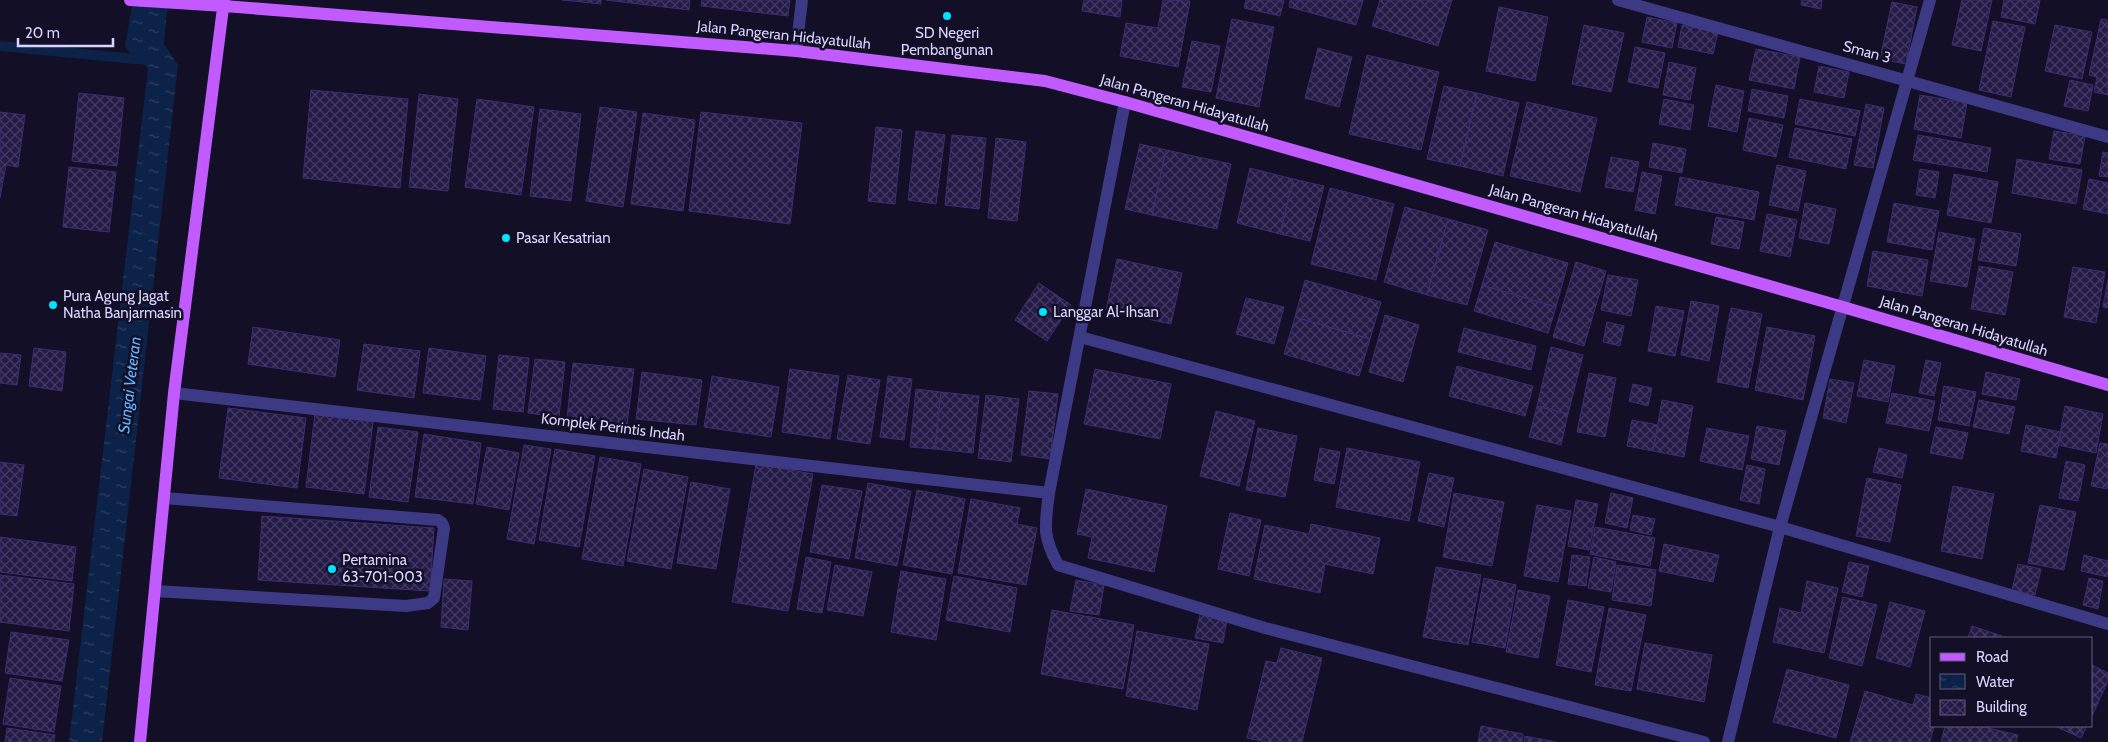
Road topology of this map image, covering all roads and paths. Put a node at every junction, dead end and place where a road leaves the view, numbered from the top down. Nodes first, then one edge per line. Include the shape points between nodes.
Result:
1 (130, 0) edge
2 (802, 0) edge
3 (1618, 0) edge
4 (1930, 0) edge
5 (224, 3) edge
6 (796, 51) junction
7 (1907, 80) junction
8 (1125, 102) junction
9 (2108, 137) edge
10 (1843, 307) junction
11 (1080, 337) junction
12 (2108, 385) edge
13 (174, 393) junction
14 (1049, 493) junction
15 (164, 498) junction
16 (1780, 528) junction
17 (155, 591) junction
18 (2108, 624) edge
19 (140, 742) edge
20 (1704, 742) edge
21 (1728, 742) edge

1 - 5 main road, Jalan Pangeran Hidayatullah
2 - 6 street
3 - 7 street, Sman 3
4 - 7 street
5 - 6 main road, Jalan Pangeran Hidayatullah
5 - 13 main road
6 - 8 main road, Jalan Pangeran Hidayatullah via 1045,81
7 - 9 street, Sman 3
7 - 10 street
8 - 10 main road, Jalan Pangeran Hidayatullah
8 - 11 street
10 - 12 main road, Jalan Pangeran Hidayatullah
10 - 16 street
11 - 14 street
11 - 16 street
13 - 14 street, Komplek Perintis Indah
13 - 15 main road
14 - 20 street via 1045,525 1048,545 1058,565 1265,628
15 - 17 main road
15 - 17 street via 438,520 444,528 434,598 428,603 406,606
16 - 18 street
16 - 21 street
17 - 19 main road

